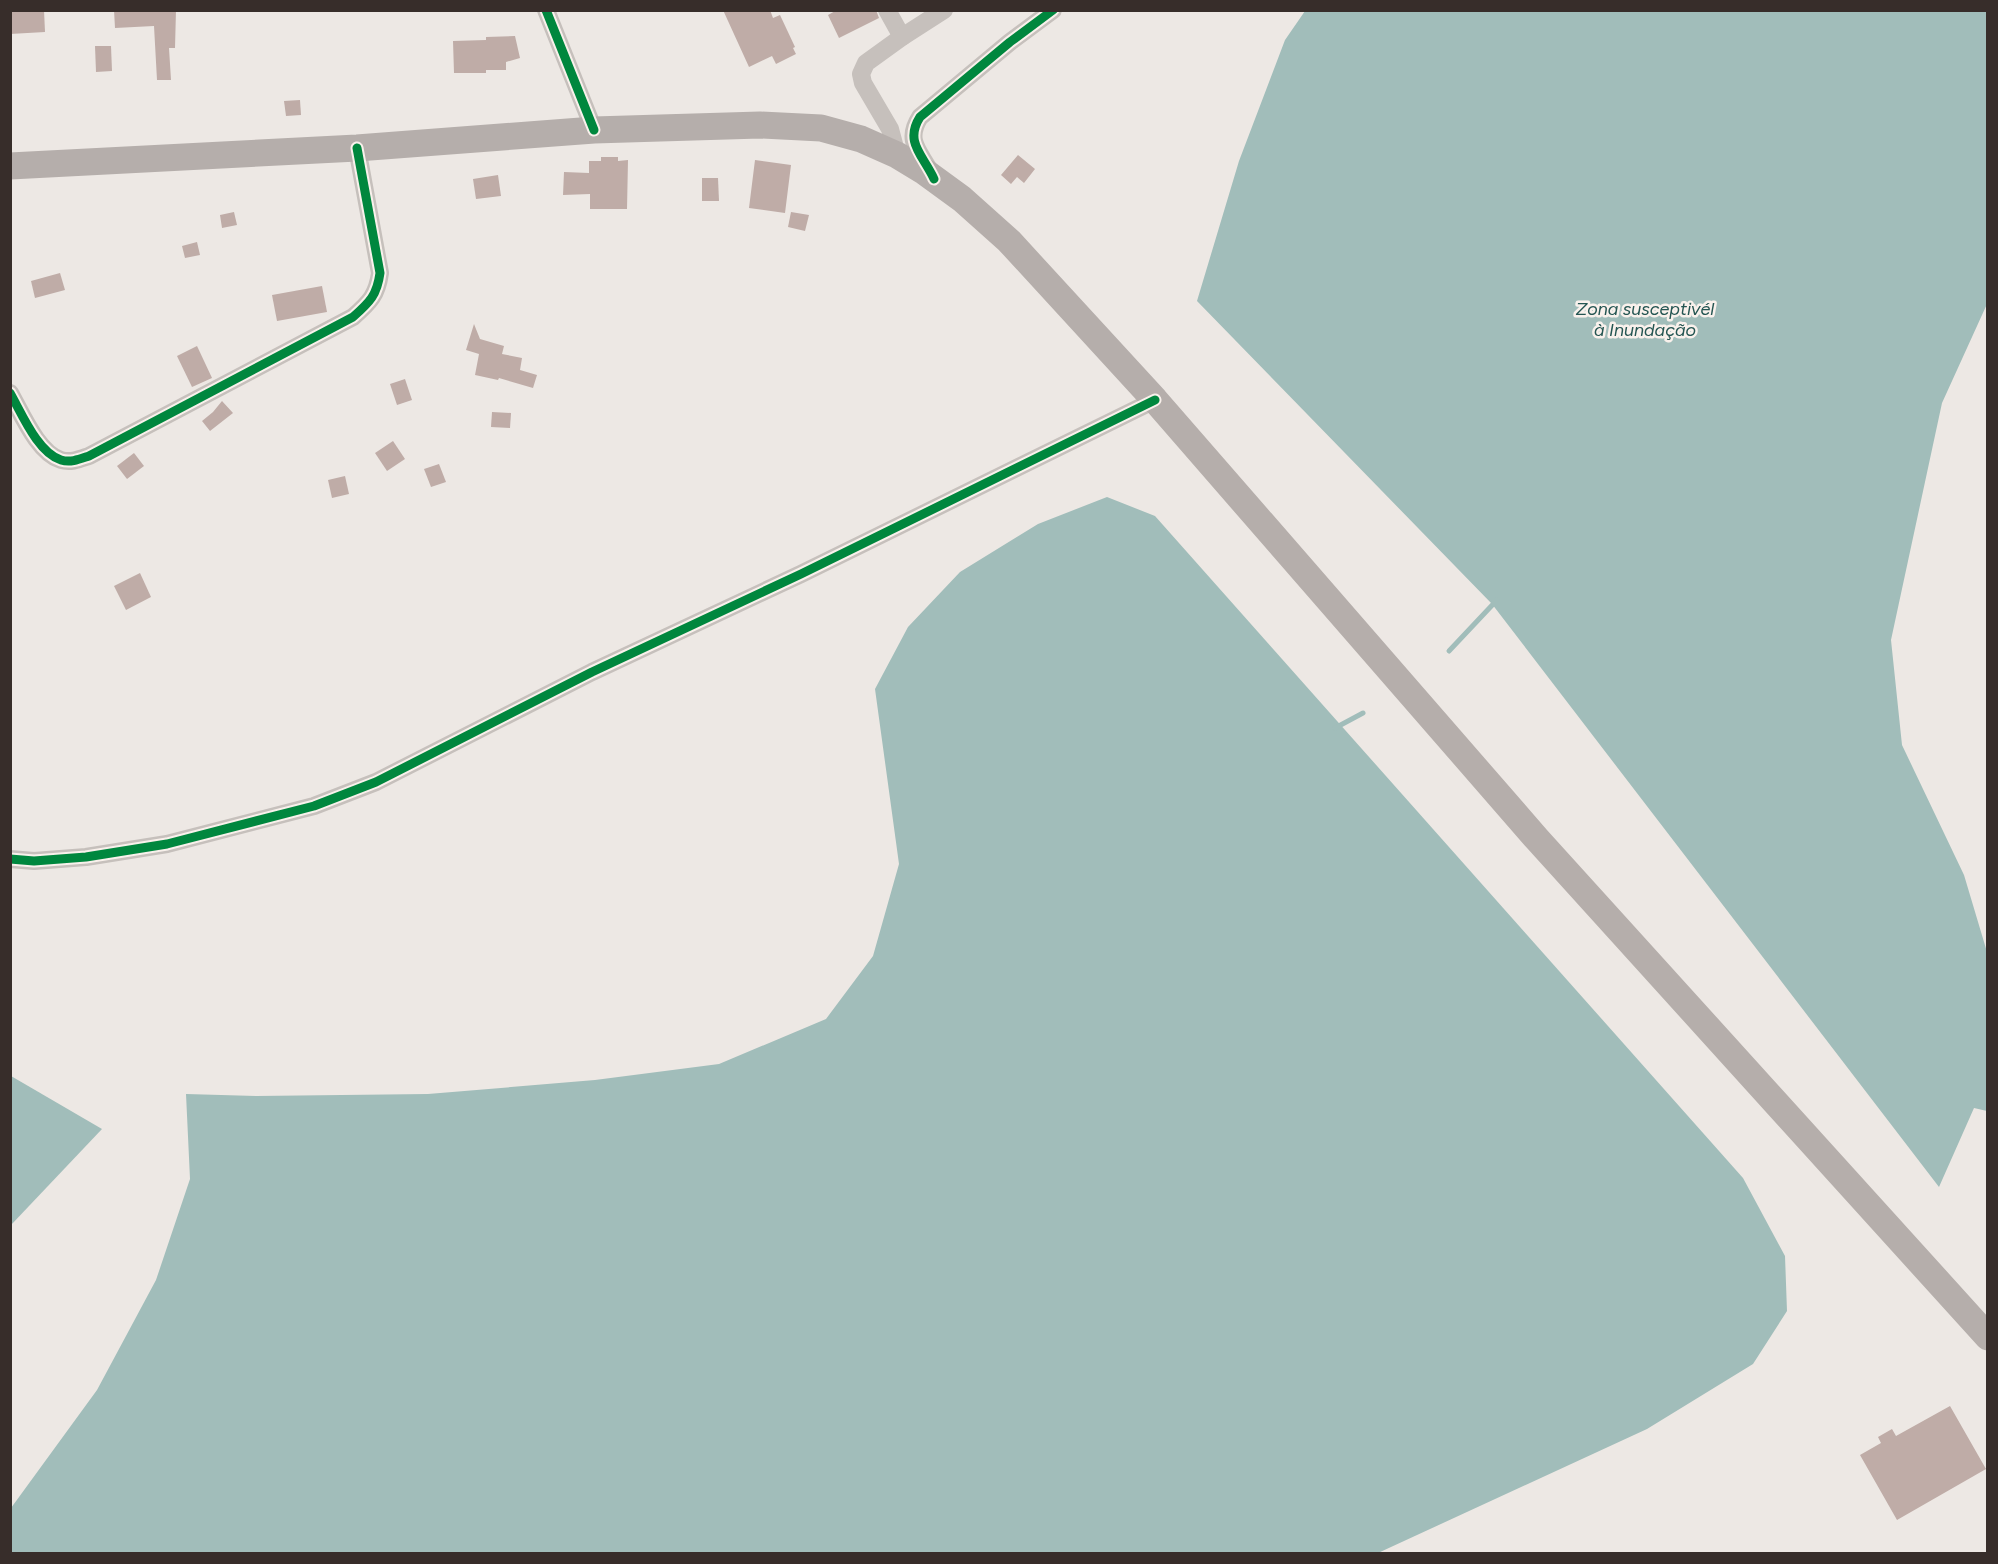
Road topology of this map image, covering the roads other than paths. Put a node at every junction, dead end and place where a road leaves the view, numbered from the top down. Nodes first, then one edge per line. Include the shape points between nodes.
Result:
1 (546, 10) edge
2 (887, 10) edge
3 (944, 10) edge
4 (1053, 10) edge
5 (902, 37) junction
6 (594, 130) junction
7 (357, 148) junction
8 (897, 154) junction
9 (10, 166) edge
10 (934, 179) junction
11 (10, 393) edge
12 (1155, 400) junction
13 (10, 859) edge
14 (1988, 1337) edge

1 - 6 street
2 - 5 street
3 - 5 street
4 - 10 street via 920,117 913,128 915,146
5 - 8 street via 866,63 861,74 890,129
6 - 7 main road
6 - 8 main road via 760,125 821,128 861,138
7 - 9 main road
7 - 11 street via 380,273 370,302 352,317 73,461 50,455 41,446
8 - 10 main road
10 - 12 main road via 1009,241
12 - 13 street via 592,672 376,783 314,806 167,844 86,857
12 - 14 main road via 1537,839

